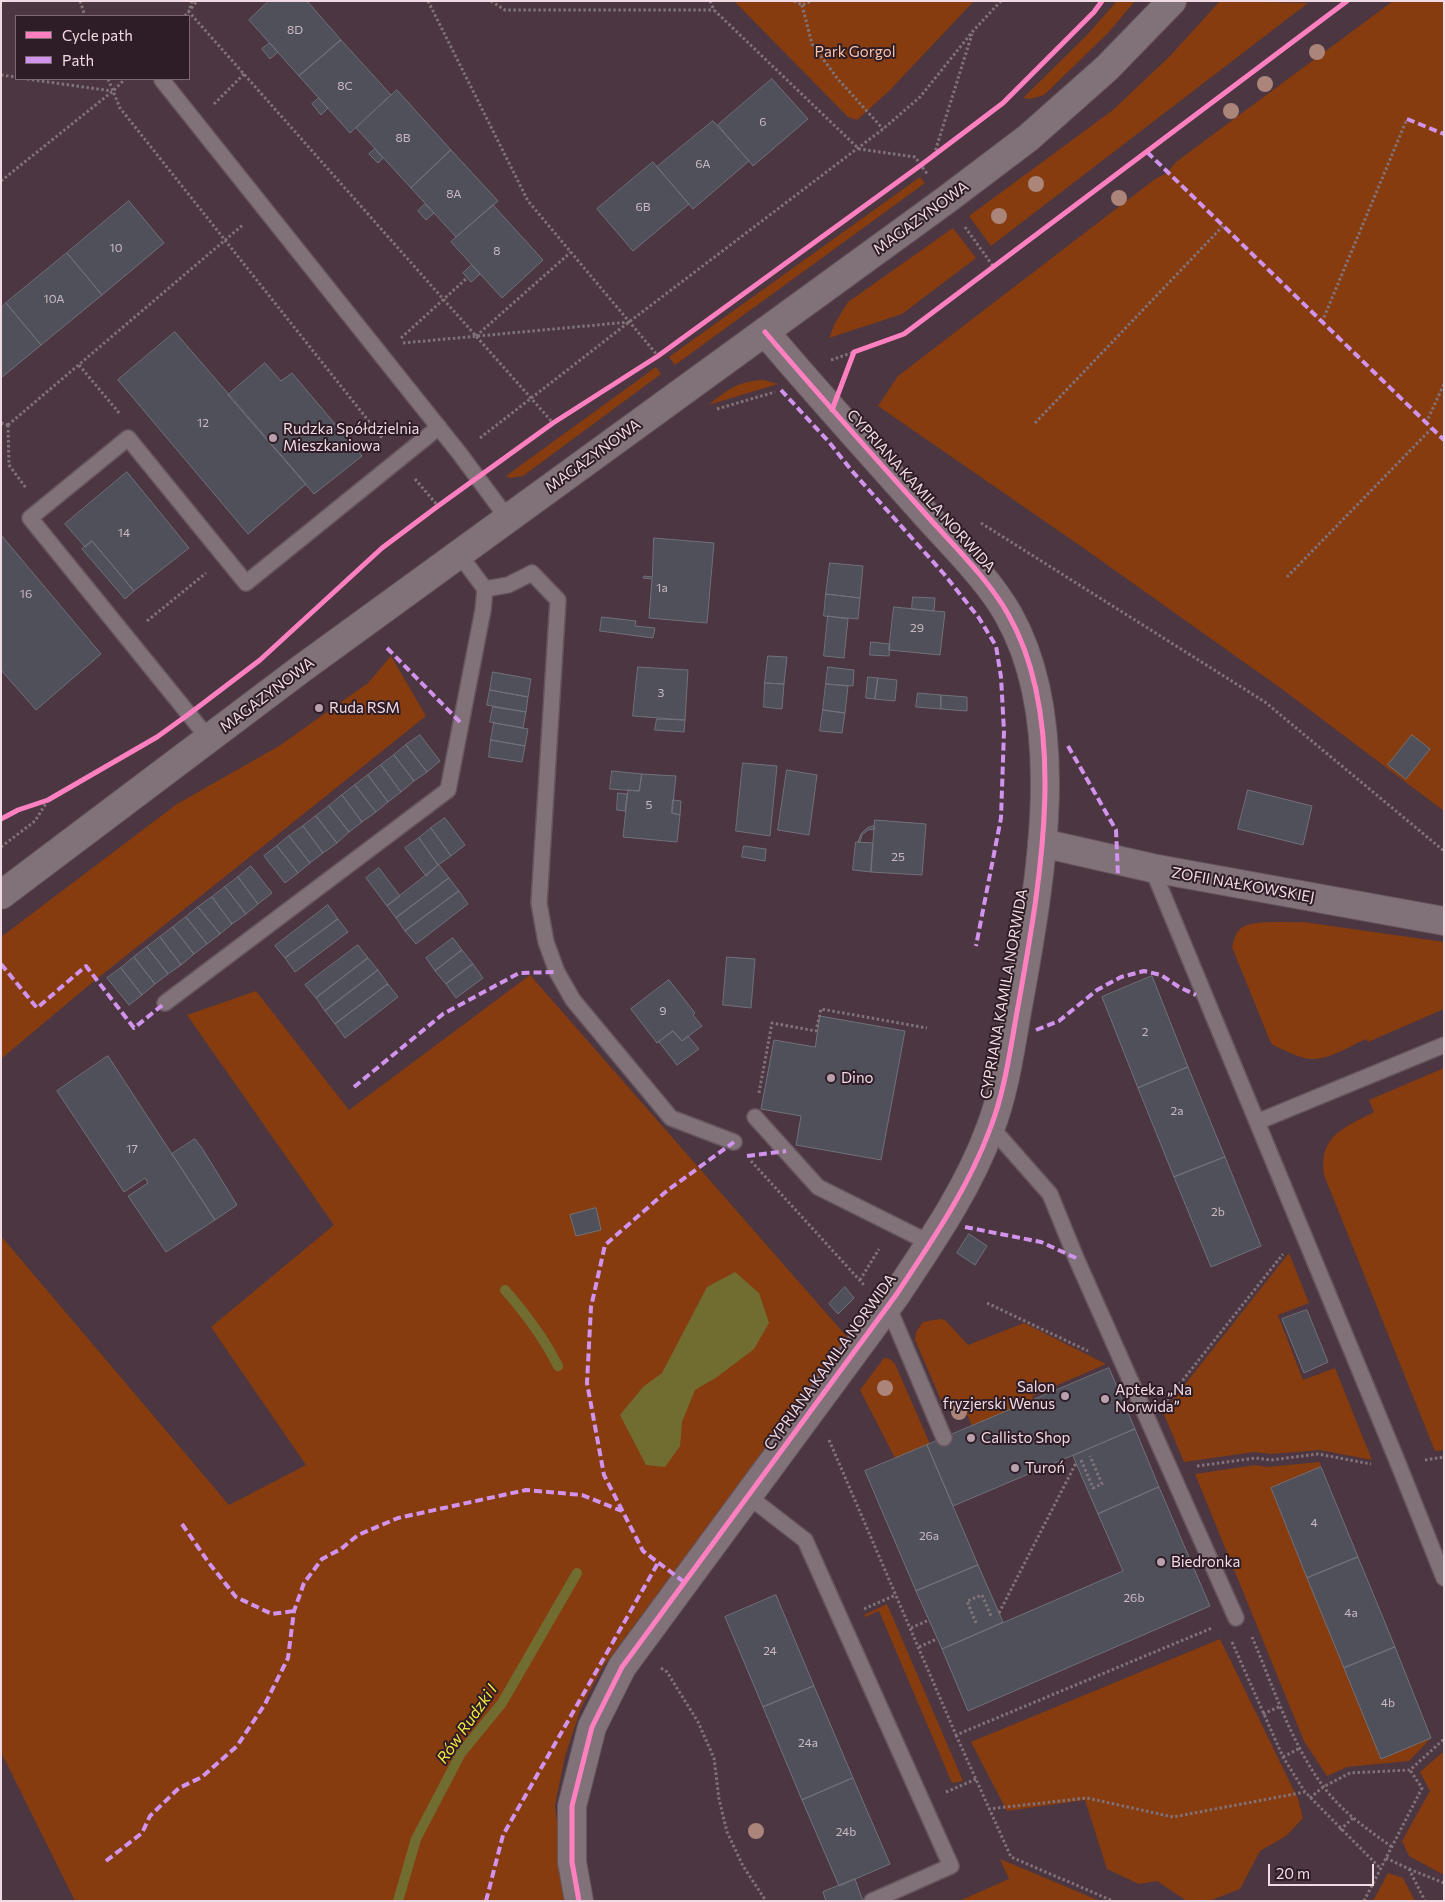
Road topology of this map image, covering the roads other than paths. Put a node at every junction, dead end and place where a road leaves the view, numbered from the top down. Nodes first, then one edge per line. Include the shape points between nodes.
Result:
1 (1172, 1) edge
2 (162, 80) dead end
3 (765, 332) junction
4 (439, 427) junction
5 (508, 519) junction
6 (459, 554) junction
7 (485, 589) junction
8 (209, 739) junction
9 (1042, 843) junction
10 (1152, 868) junction
11 (1, 895) edge
12 (1444, 921) edge
13 (165, 1003) dead end
14 (1444, 1045) edge
15 (755, 1117) road end
16 (1257, 1122) junction
17 (991, 1127) junction
18 (734, 1142) road end
19 (930, 1244) junction
20 (878, 1298) junction
21 (944, 1438) dead end
22 (748, 1496) junction
23 (1444, 1578) edge
24 (1236, 1618) road end
25 (579, 1901) edge
26 (872, 1901) edge

1 - 3 street, MAGAZYNOWA via 1107,68 1028,138
2 - 4 lane
3 - 5 street, MAGAZYNOWA
3 - 9 street, CYPRIANA KAMILA NORWIDA via 982,577 1008,613 1027,655 1039,705 1045,760
4 - 5 lane
4 - 8 lane via 246,583 128,438 30,518
5 - 6 street, MAGAZYNOWA
6 - 7 lane
6 - 8 street, MAGAZYNOWA
7 - 13 lane via 448,790
7 - 18 lane via 508,586 532,573 558,600 539,903 546,942 556,972 573,1000 671,1118
8 - 11 street, MAGAZYNOWA
9 - 10 street, ZOFII NAŁKOWSKIEJ
9 - 17 street, CYPRIANA KAMILA NORWIDA via 1023,976 1006,1070
10 - 12 street, ZOFII NAŁKOWSKIEJ
10 - 16 lane
14 - 16 lane
15 - 19 lane via 818,1187
16 - 23 lane
17 - 19 street, CYPRIANA KAMILA NORWIDA via 968,1180
17 - 24 lane via 1050,1194
19 - 20 street, CYPRIANA KAMILA NORWIDA
20 - 21 lane
20 - 22 street, CYPRIANA KAMILA NORWIDA
22 - 25 street, CYPRIANA KAMILA NORWIDA via 622,1667 592,1727 572,1806 572,1862
22 - 26 lane via 805,1540 951,1866

